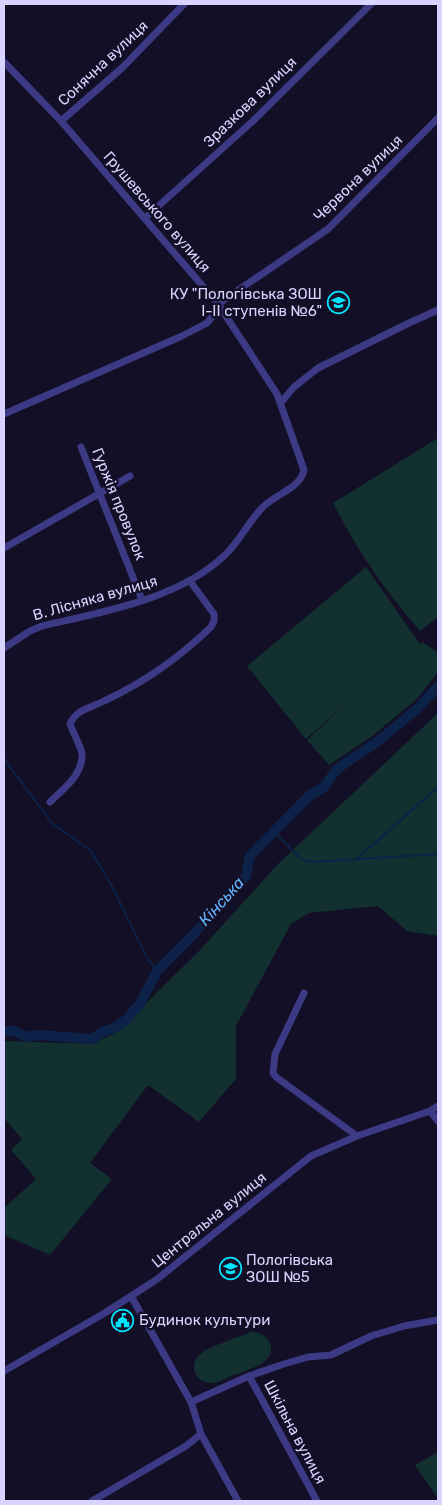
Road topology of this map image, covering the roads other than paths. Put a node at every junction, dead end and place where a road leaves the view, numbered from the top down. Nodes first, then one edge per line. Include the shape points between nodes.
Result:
1 (184, 4) edge
2 (371, 4) edge
3 (4, 62) edge
4 (438, 118) edge
5 (61, 122) junction
6 (145, 218) junction
7 (219, 305) junction
8 (436, 310) edge
9 (280, 402) junction
10 (4, 414) edge
11 (81, 447) dead end
12 (303, 475) joint
13 (130, 476) dead end
14 (100, 494) junction
15 (4, 548) edge
16 (190, 581) junction
17 (142, 600) junction
18 (4, 648) edge
19 (50, 802) dead end
20 (304, 993) dead end
21 (438, 1106) edge
22 (430, 1111) junction
23 (438, 1121) edge
24 (357, 1136) junction
25 (131, 1296) junction
26 (438, 1320) edge
27 (4, 1371) edge
28 (250, 1376) junction
29 (191, 1402) junction
30 (201, 1434) junction
31 (92, 1501) edge
32 (238, 1501) edge
33 (317, 1501) edge

1 - 5 street, Сонячна вулиця via 122,68
2 - 6 street, Зразкова вулиця via 253,120
3 - 5 street, Грушевського вулиця
4 - 7 street, Червона вулиця via 328,229
5 - 6 street, Грушевського вулиця
6 - 7 street, Грушевського вулиця
7 - 9 street, Грушевського вулиця
7 - 10 street, Червона вулиця via 207,323 182,336
8 - 9 street via 318,368
9 - 12 street, Грушевського вулиця via 304,465
11 - 14 street, Гуржія провулок
12 - 16 street, В. Лісняка вулиця via 264,506 226,555
13 - 14 street
14 - 15 street
14 - 17 street, Гуржія провулок
16 - 17 street, В. Лісняка вулиця
16 - 19 street via 214,614 211,627 142,680 73,717 70,724 82,753 78,770 72,781
17 - 18 street, В. Лісняка вулиця via 42,626
20 - 24 street via 275,1054 273,1073
21 - 22 street, Центральна вулиця
22 - 23 street
22 - 24 street, Центральна вулиця
24 - 25 street, Центральна вулиця via 310,1156 156,1280
25 - 27 street, Центральна вулиця
25 - 29 street
26 - 28 street via 396,1328 330,1355 308,1357
28 - 29 street
28 - 33 street, Шкільна вулиця
29 - 30 street
30 - 31 street
30 - 32 street

